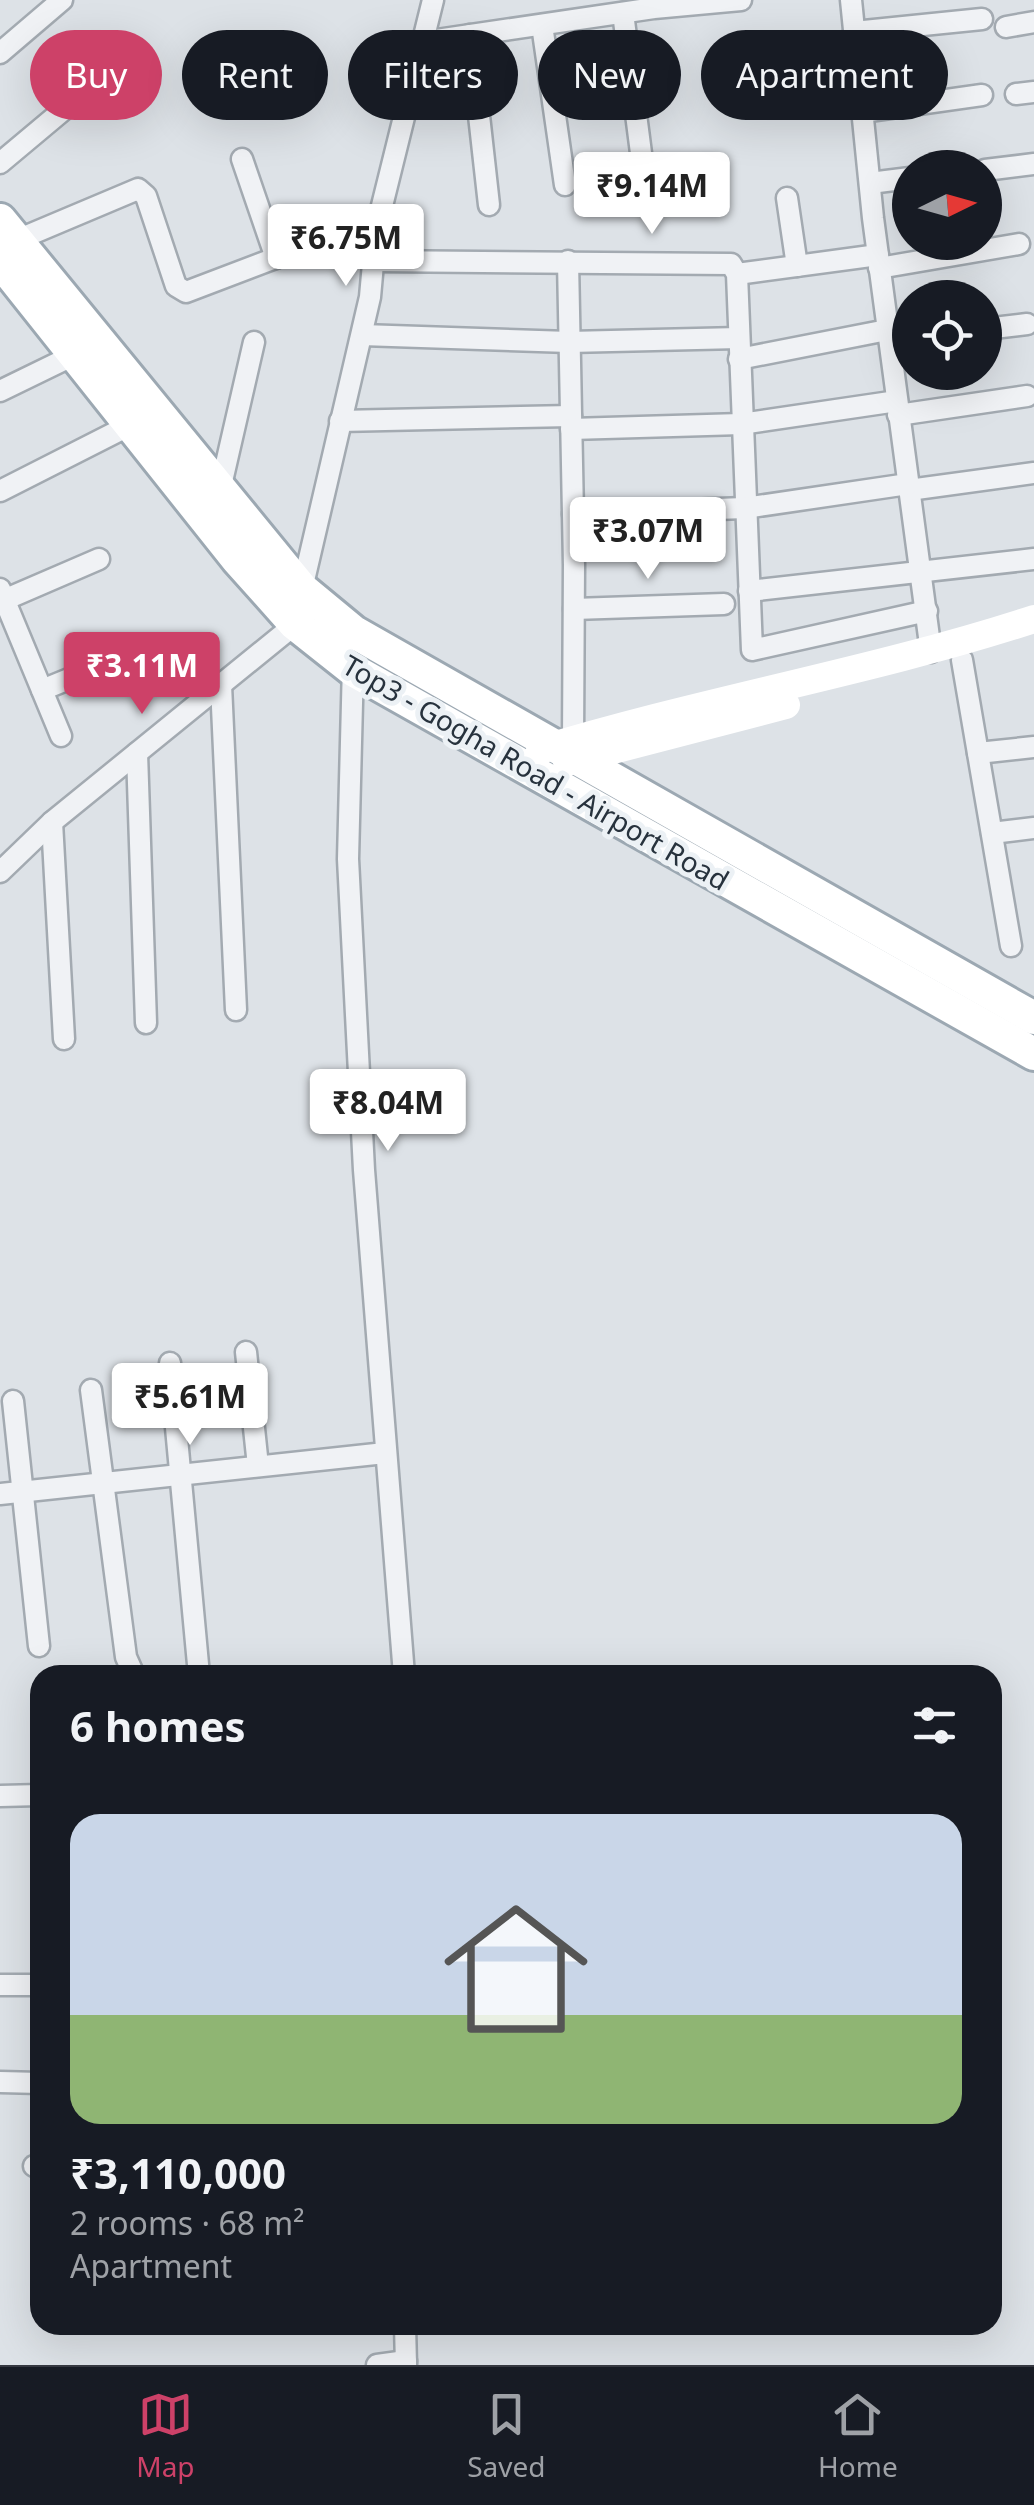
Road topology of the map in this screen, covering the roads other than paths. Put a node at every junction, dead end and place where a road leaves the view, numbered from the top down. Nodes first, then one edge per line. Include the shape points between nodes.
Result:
1 (62, 0) edge
2 (433, 0) edge
3 (741, 0) edge
4 (850, 0) edge
5 (623, 13) junction
6 (982, 19) dead end
7 (1034, 22) edge
8 (542, 25) junction
9 (1006, 27) dead end
10 (426, 30) edge
11 (506, 30) edge
12 (854, 30) edge
13 (874, 30) edge
14 (0, 53) edge
15 (982, 95) dead end
16 (948, 100) edge
17 (51, 120) edge
18 (403, 120) edge
19 (479, 120) edge
20 (863, 120) edge
21 (242, 159) dead end
22 (0, 163) edge
23 (1034, 164) edge
24 (1002, 168) edge
25 (892, 180) edge
26 (870, 183) junction
27 (565, 186) dead end
28 (646, 192) dead end
29 (787, 198) dead end
30 (489, 206) dead end
31 (378, 219) junction
32 (5, 240) edge
33 (1018, 244) dead end
34 (276, 258) junction
35 (373, 261) junction
36 (568, 261) junction
37 (879, 262) junction
38 (798, 266) junction
39 (736, 274) junction
40 (892, 322) edge
41 (1027, 324) dead end
42 (1002, 327) edge
43 (362, 335) junction
44 (892, 336) edge
45 (254, 342) dead end
46 (569, 342) junction
47 (739, 348) junction
48 (76, 354) junction
49 (897, 390) edge
50 (0, 391) edge
51 (1028, 396) dead end
52 (898, 408) junction
53 (340, 421) junction
54 (571, 422) junction
55 (132, 424) junction
56 (741, 424) junction
57 (1034, 473) edge
58 (909, 487) junction
59 (220, 490) junction
60 (0, 491) edge
61 (744, 508) junction
62 (573, 514) junction
63 (99, 559) dead end
64 (1034, 559) edge
65 (921, 573) junction
66 (749, 591) junction
67 (2, 594) edge
68 (724, 604) dead end
69 (306, 606) junction
70 (574, 609) junction
71 (927, 612) junction
72 (1034, 620) edge
73 (354, 632) junction
74 (1034, 639) edge
75 (142, 649) dead end
76 (931, 652) junction
77 (962, 660) junction
78 (353, 670) junction
79 (222, 684) junction
80 (42, 690) junction
81 (61, 736) dead end
82 (1034, 747) edge
83 (569, 748) junction
84 (137, 753) junction
85 (978, 754) junction
86 (522, 767) junction
87 (52, 822) junction
88 (1034, 828) edge
89 (992, 833) junction
90 (0, 872) edge
91 (1011, 946) dead end
92 (236, 1010) dead end
93 (1034, 1018) edge
94 (146, 1023) dead end
95 (64, 1039) dead end
96 (1034, 1054) edge
97 (246, 1352) dead end
98 (170, 1362) dead end
99 (91, 1390) dead end
100 (12, 1402) dead end
101 (385, 1453) junction
102 (258, 1466) junction
103 (181, 1474) junction
104 (102, 1483) junction
105 (22, 1492) junction
106 (0, 1494) edge
107 (39, 1646) dead end
108 (130, 1665) edge
109 (198, 1665) edge
110 (403, 1665) edge
111 (30, 1795) edge
112 (0, 1796) edge
113 (0, 1985) edge
114 (30, 1985) edge
115 (0, 2082) edge
116 (30, 2082) edge
117 (405, 2335) edge
118 (406, 2363) edge
119 (377, 2365) edge

1 - 14 street
2 - 10 street
3 - 5 street
4 - 12 street
5 - 8 street
5 - 28 street
6 - 13 street
7 - 9 street
8 - 11 street
8 - 27 street
15 - 16 street
17 - 22 street
18 - 31 street
19 - 30 street
20 - 26 street
21 - 34 street
23 - 24 street
25 - 26 street
26 - 37 street
29 - 38 street
31 - 34 street
31 - 35 street
32 - 34 street via 138,189 182,292
32 - 48 main road, Top3 - Gogha Road - Airport Road
32 - 59 main road
33 - 37 street
35 - 36 street
35 - 43 street
36 - 39 street via 722,262
36 - 46 street
37 - 38 street
37 - 40 street
38 - 39 street
39 - 47 street
41 - 42 street
43 - 46 street
43 - 53 street
44 - 47 street
45 - 59 street
46 - 47 street
46 - 54 street
47 - 56 street
48 - 50 street
48 - 55 main road, Top3 - Gogha Road - Airport Road
49 - 52 street
51 - 52 street
52 - 56 street
52 - 58 street
53 - 54 street
53 - 69 street
54 - 56 street
54 - 62 street
55 - 60 street
55 - 69 main road, Top3 - Gogha Road - Airport Road via 238,559
56 - 61 street
57 - 58 street
58 - 61 street
58 - 65 street
59 - 69 main road
61 - 62 street
61 - 66 street
62 - 70 street
63 - 67 street
64 - 65 street
65 - 66 street
65 - 71 street
66 - 71 street via 752,650
67 - 80 street
68 - 70 street
69 - 73 main road
69 - 78 main road, Top3 - Gogha Road - Airport Road
69 - 79 street
70 - 83 street
71 - 76 street
72 - 76 street
73 - 78 street
73 - 83 main road
74 - 77 street
75 - 80 street
76 - 83 street
77 - 83 street
77 - 85 street
78 - 86 main road, Top3 - Gogha Road - Airport Road
78 - 101 street via 348,859
79 - 84 street
79 - 92 street
80 - 81 street
82 - 85 street
83 - 86 street
83 - 93 main road
84 - 87 street
84 - 94 street
85 - 89 street
86 - 96 main road, Top3 - Gogha Road - Airport Road
87 - 90 street
87 - 95 street
88 - 89 street
89 - 91 street
97 - 102 street
98 - 103 street
99 - 104 street
100 - 105 street
101 - 102 street
101 - 110 street
102 - 103 street
103 - 104 street
103 - 109 street
104 - 105 street
104 - 108 street
105 - 106 street
105 - 107 street
111 - 112 street
113 - 114 street
115 - 116 street
117 - 118 street
118 - 119 street

